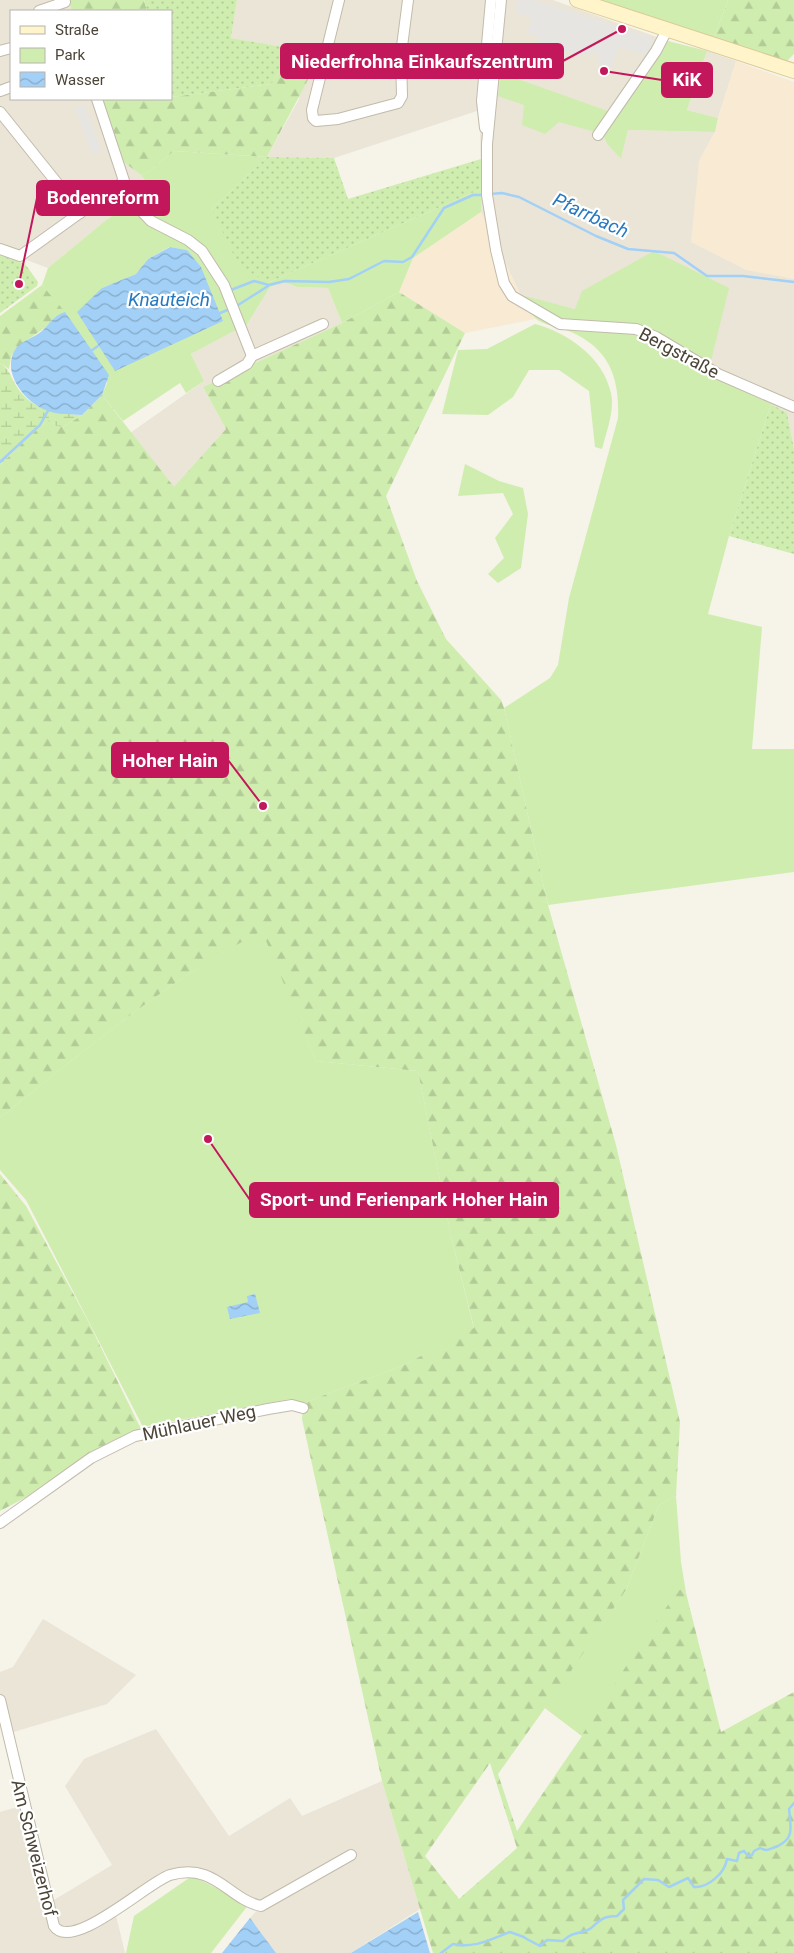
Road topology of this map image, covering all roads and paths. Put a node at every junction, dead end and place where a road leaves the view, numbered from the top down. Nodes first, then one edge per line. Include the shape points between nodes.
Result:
1 (339, 0) edge
2 (408, 0) edge
3 (491, 0) edge
4 (501, 0) edge
5 (576, 0) edge
6 (66, 4) edge
7 (43, 10) edge
8 (667, 30) junction
9 (794, 71) edge
10 (97, 100) edge
11 (0, 112) edge
12 (598, 135) dead end
13 (487, 144) junction
14 (123, 182) junction
15 (65, 193) dead end
16 (0, 249) edge
17 (323, 324) dead end
18 (252, 356) junction
19 (218, 381) dead end
20 (794, 407) edge
21 (303, 1408) dead end
22 (0, 1523) edge
23 (0, 1700) edge
24 (352, 1854) dead end

1 - 2 street via 312,110 316,121 338,119 398,103 402,96 401,54
3 - 13 street, Bergstraße via 482,101
4 - 13 street, Bergstraße
5 - 8 street
6 - 7 street
8 - 9 street
8 - 12 street
10 - 14 street
11 - 15 street
13 - 20 street, Bergstraße via 489,210 504,283 512,296 560,324 636,329 656,336 718,374
14 - 16 street via 77,208 20,256
14 - 18 street via 139,212 202,251 224,285
17 - 18 street
18 - 19 street via 247,364
21 - 22 street, Mühlauer Weg via 268,1409 135,1436 91,1458
23 - 24 street, Am Schweizerhof via 58,1932 71,1934 85,1930 169,1875 190,1872 220,1882 261,1906

